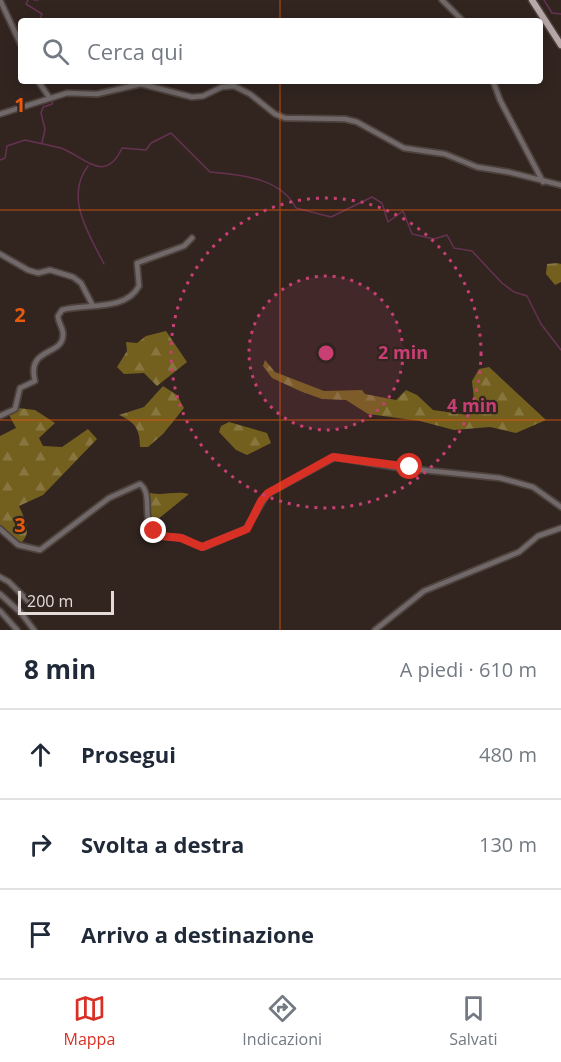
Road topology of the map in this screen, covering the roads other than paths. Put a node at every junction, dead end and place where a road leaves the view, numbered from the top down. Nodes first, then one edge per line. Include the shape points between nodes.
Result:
1 (0, 0) edge
2 (442, 0) edge
3 (532, 0) edge
4 (460, 18) edge
5 (18, 39) edge
6 (561, 45) edge
7 (41, 84) edge
8 (494, 84) edge
9 (52, 97) junction
10 (0, 114) edge
11 (543, 182) junction
12 (561, 185) edge
13 (192, 238) dead end
14 (0, 254) edge
15 (93, 306) junction
16 (0, 416) edge
17 (561, 507) edge
18 (561, 528) edge
19 (0, 529) edge
20 (0, 577) edge
21 (0, 594) edge
22 (31, 604) dead end
23 (0, 611) edge
24 (17, 630) edge
25 (34, 630) edge
26 (375, 630) edge

1 - 5 street
2 - 4 street
3 - 6 main road
7 - 9 street
8 - 11 street
9 - 10 street
9 - 11 street via 97,94 141,84 192,97 234,86 285,118 345,119 395,146 445,154 477,167
11 - 12 street
13 - 15 street via 184,246 137,263 139,286 127,298
14 - 15 street via 28,270 50,270 73,277 81,283
15 - 16 street via 60,312 58,321 64,333 61,341 34,363 35,383 20,388 15,409
17 - 19 street via 533,487 500,478 394,467 338,456 268,493 245,530 204,547 154,532 140,484 106,500 40,550 18,545
18 - 26 street via 538,537 519,552 417,596
20 - 22 street
21 - 25 street
23 - 24 street

